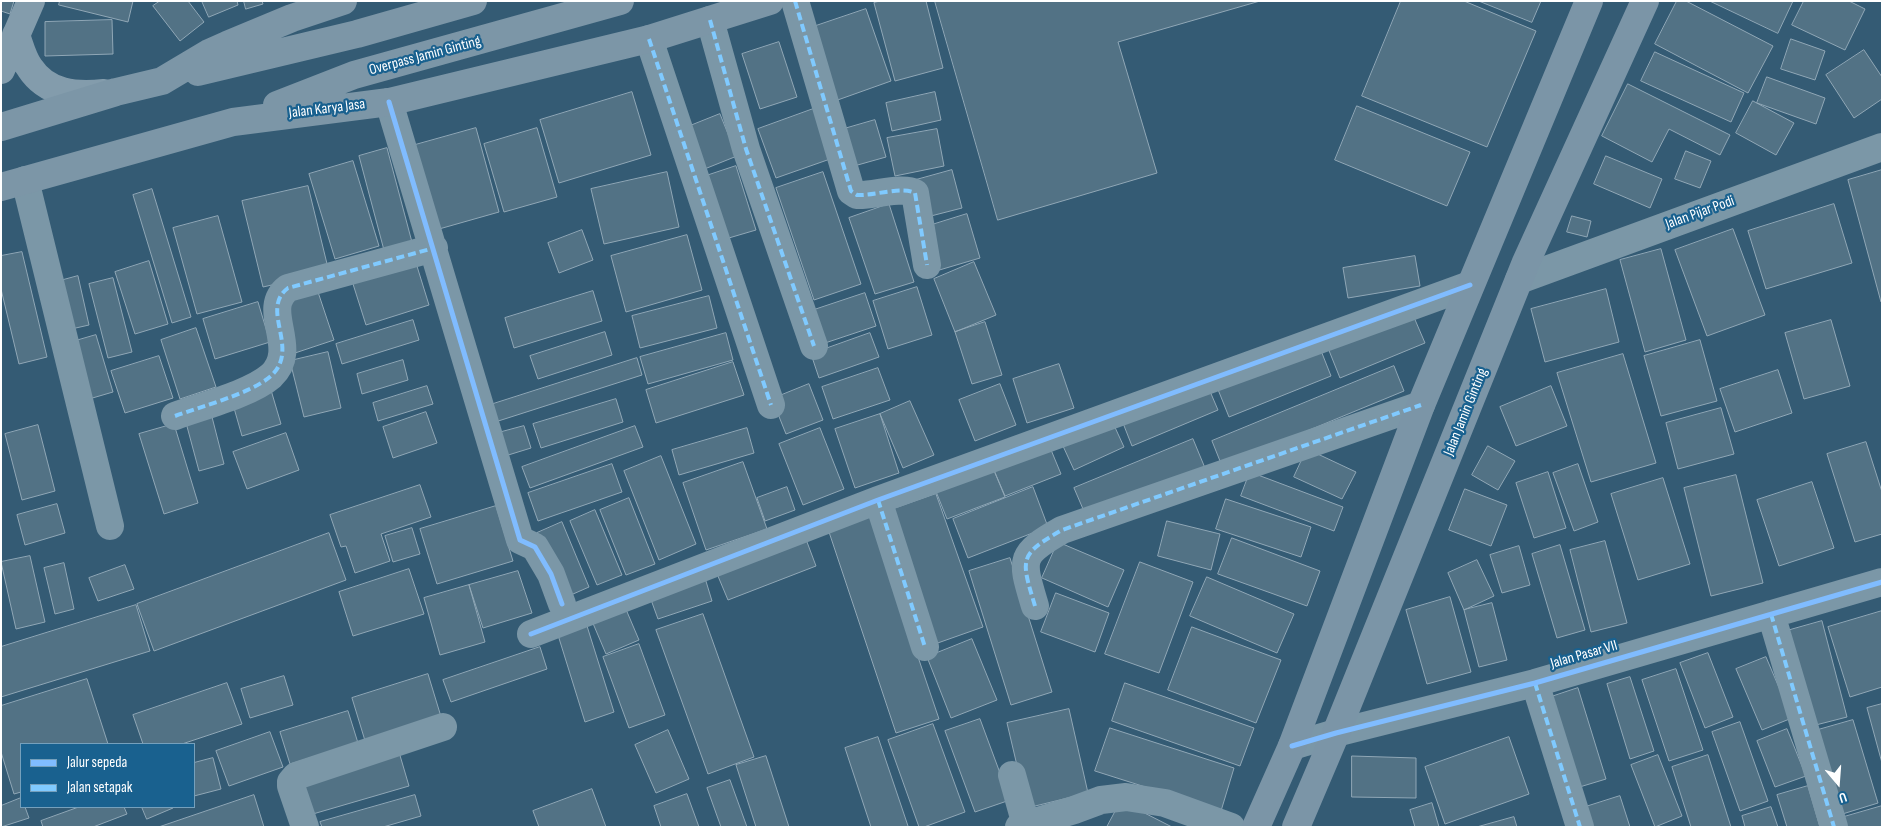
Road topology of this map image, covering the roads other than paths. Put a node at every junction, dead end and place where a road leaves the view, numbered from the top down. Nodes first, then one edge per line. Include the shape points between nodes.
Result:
1 (30, 1) edge
2 (343, 1) edge
3 (473, 1) edge
4 (620, 1) edge
5 (770, 1) edge
6 (795, 1) edge
7 (1589, 1) edge
8 (1645, 1) edge
9 (710, 20) junction
10 (16, 35) junction
11 (650, 39) junction
12 (1, 70) edge
13 (162, 81) junction
14 (116, 92) junction
15 (389, 102) junction
16 (233, 122) junction
17 (1, 127) edge
18 (1882, 146) edge
19 (13, 184) edge
20 (434, 248) junction
21 (927, 265) dead end
22 (1519, 280) junction
23 (1470, 285) junction
24 (814, 346) dead end
25 (1421, 405) junction
26 (771, 406) dead end
27 (175, 416) dead end
28 (878, 500) junction
29 (110, 526) dead end
30 (1882, 582) edge
31 (562, 604) dead end
32 (1035, 606) dead end
33 (1771, 614) junction
34 (531, 634) dead end
35 (925, 647) dead end
36 (1535, 683) junction
37 (443, 727) dead end
38 (1336, 733) junction
39 (1292, 746) junction
40 (1012, 775) dead end
41 (1023, 826) edge
42 (305, 827) edge
43 (1231, 827) edge
44 (1256, 827) edge
45 (1296, 827) edge
46 (1580, 827) edge
47 (1834, 827) edge

1 - 10 main road
2 - 13 highway via 292,18 209,53
3 - 13 highway via 357,34
4 - 16 highway, Overpass Jamin Ginting via 354,75
5 - 9 highway, Jalan Karya Jasa
6 - 21 street via 851,191 856,195 902,190 915,193
7 - 23 main road
8 - 22 main road, Jalan Jamin Ginting
9 - 11 highway, Jalan Karya Jasa
9 - 24 street via 746,149
10 - 12 main road
10 - 14 main road via 29,68 44,83 63,93
11 - 15 highway, Jalan Karya Jasa
11 - 26 street
13 - 14 highway
14 - 17 highway
15 - 16 highway, Jalan Karya Jasa
15 - 20 street
16 - 19 highway, Jalan Karya Jasa
18 - 22 street, Jalan Pijar Podi
19 - 29 street
20 - 27 street via 288,288 281,294 277,305 283,345 282,359 277,368 260,384
20 - 31 street via 520,540 535,547 551,574
22 - 38 main road, Jalan Jamin Ginting
23 - 25 main road
23 - 28 street
25 - 32 street via 1062,530 1032,549 1027,560 1026,575
25 - 39 main road
28 - 34 street
28 - 35 street
30 - 33 street, Jalan Pasar VII
33 - 36 street, Jalan Pasar VII
33 - 47 street
36 - 38 street, Jalan Pasar VII
36 - 46 street
37 - 42 street via 296,776 291,786
38 - 39 street, Jalan Pasar VII
38 - 45 main road, Jalan Jamin Ginting
39 - 44 main road
40 - 41 street
41 - 43 street via 1101,800 1126,797 1165,803

